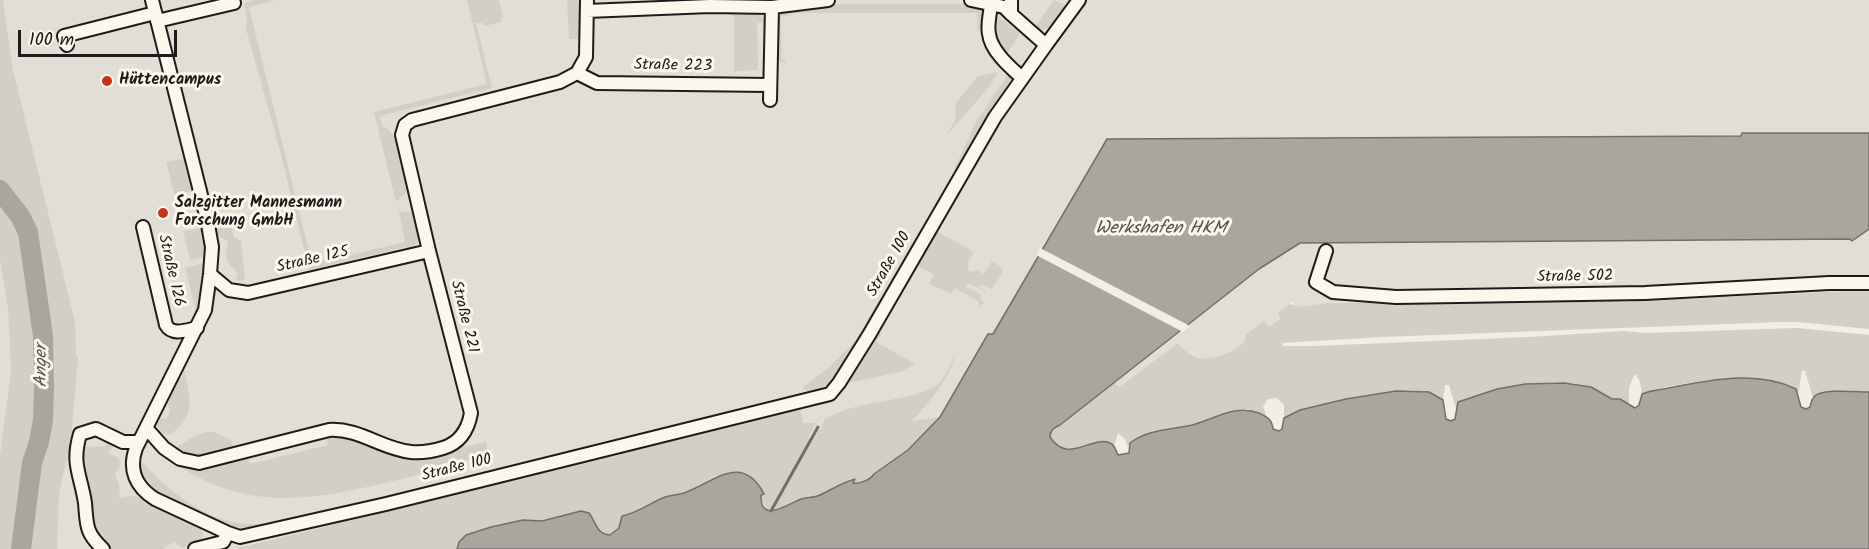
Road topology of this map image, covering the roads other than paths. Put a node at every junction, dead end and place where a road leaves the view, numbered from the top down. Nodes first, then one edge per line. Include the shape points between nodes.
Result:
1 (152, 0) edge
2 (828, 0) edge
3 (971, 0) edge
4 (1011, 0) edge
5 (1079, 0) edge
6 (234, 3) dead end
7 (206, 5) edge
8 (587, 5) edge
9 (990, 5) junction
10 (772, 7) junction
11 (1011, 15) junction
12 (156, 17) junction
13 (67, 45) dead end
14 (1046, 45) junction
15 (577, 73) junction
16 (1022, 78) junction
17 (770, 85) junction
18 (770, 100) dead end
19 (143, 227) dead end
20 (429, 251) junction
21 (1326, 251) dead end
22 (210, 274) junction
23 (1869, 283) edge
24 (197, 328) junction
25 (147, 429) junction
26 (139, 442) junction
27 (228, 533) junction
28 (101, 547) edge
29 (195, 549) edge

1 - 12 street, Straße 100
2 - 10 street
3 - 9 street
4 - 11 street
5 - 14 street, Straße 100
6 - 7 street
7 - 12 street
8 - 10 street
8 - 15 street via 586,57
9 - 11 street via 1004,7
9 - 16 street via 990,41
10 - 17 street
11 - 14 street
12 - 13 street via 64,36
12 - 22 street, Straße 100 via 209,228
14 - 16 street, Straße 100
15 - 17 street, Straße 223 via 597,82
15 - 20 street, Straße 221 via 560,82 405,125 402,135
16 - 27 street, Straße 100 via 830,394 267,532 240,537
17 - 18 street
19 - 24 street, Straße 126 via 166,325 173,331
20 - 22 street, Straße 125 via 248,293 229,290
20 - 25 street, Straße 221 via 471,413 469,424 457,441 430,452 410,452 350,431 329,430 199,463 180,459
21 - 23 street, Straße 502 via 1316,282 1333,292 1396,297 1645,293
22 - 24 street, Straße 100 via 205,310
24 - 25 street, Straße 100
25 - 26 street, Straße 100
26 - 27 street, Straße 100 via 133,456 133,474 145,493
26 - 28 street via 123,442 96,429 80,434 75,450 85,523
27 - 29 street via 223,542

